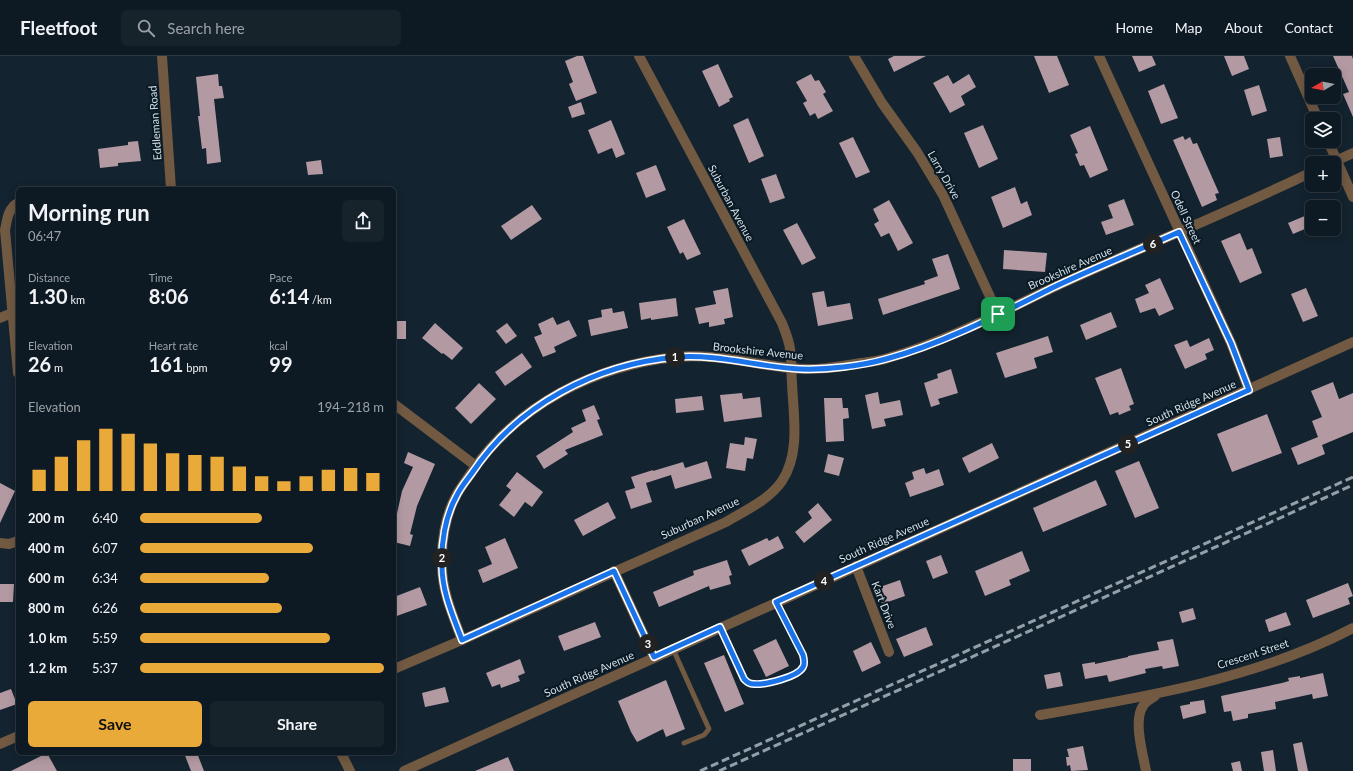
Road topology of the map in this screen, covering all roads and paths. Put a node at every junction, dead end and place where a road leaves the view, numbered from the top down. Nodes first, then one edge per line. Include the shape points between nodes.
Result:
1 (162, 56) edge
2 (639, 56) edge
3 (854, 56) edge
4 (1099, 56) edge
5 (1290, 56) edge
6 (1315, 112) edge
7 (1353, 153) edge
8 (1341, 159) edge
9 (1305, 175) edge
10 (1341, 175) edge
11 (171, 187) edge
12 (1353, 197) edge
13 (16, 205) edge
14 (1179, 232) junction
15 (12, 313) junction
16 (998, 314) junction
17 (0, 318) edge
18 (1353, 342) edge
19 (16, 353) edge
20 (791, 368) junction
21 (1249, 390) junction
22 (396, 406) edge
23 (476, 466) junction
24 (16, 542) edge
25 (0, 543) edge
26 (856, 566) junction
27 (614, 571) junction
28 (776, 602) junction
29 (720, 627) junction
30 (1353, 628) edge
31 (462, 640) junction
32 (673, 649) junction
33 (889, 652) dead end
34 (654, 657) junction
35 (396, 668) edge
36 (1156, 694) junction
37 (1040, 715) dead end
38 (16, 737) edge
39 (684, 743) dead end
40 (0, 744) edge
41 (342, 755) edge
42 (350, 771) edge
43 (404, 771) edge
44 (1146, 771) edge

1 - 11 street, Eddleman Road
2 - 20 street, Suburban Avenue via 782,323 791,350
3 - 16 street, Larry Drive via 943,195
4 - 14 street, Odell Street
5 - 6 street
7 - 8 street
9 - 14 street, Brookshire Avenue
10 - 12 street
13 - 15 street via 7,216 5,230
14 - 16 street, Brookshire Avenue
14 - 21 street, Odell Street via 1231,343
15 - 17 street
15 - 19 street
16 - 20 street, Brookshire Avenue via 960,332 884,360 835,368
18 - 21 street, South Ridge Avenue
20 - 23 street, Brookshire Avenue via 712,357 678,357 611,370 578,382 536,407 508,429
20 - 27 street, Suburban Avenue via 795,436 791,462 783,480 759,503 726,522
21 - 26 street, South Ridge Avenue
22 - 23 street
23 - 31 street, Brookshire Avenue via 455,497 446,525 442,553 443,582
24 - 25 street
26 - 28 street, South Ridge Avenue
26 - 33 street, Kart Drive
27 - 31 street, Suburban Avenue
27 - 34 street
28 - 29 street, South Ridge Avenue
28 - 29 lane via 803,655 803,668 796,674 755,684 748,683
29 - 32 street, South Ridge Avenue
30 - 36 street, Crescent Street via 1333,639 1269,664
31 - 35 street, Suburban Avenue
32 - 34 street, South Ridge Avenue
32 - 39 lane via 709,729 704,735
34 - 43 street, South Ridge Avenue
36 - 37 street, Crescent Street
36 - 44 street via 1143,706 1139,714 1138,723
38 - 40 street
41 - 42 street

